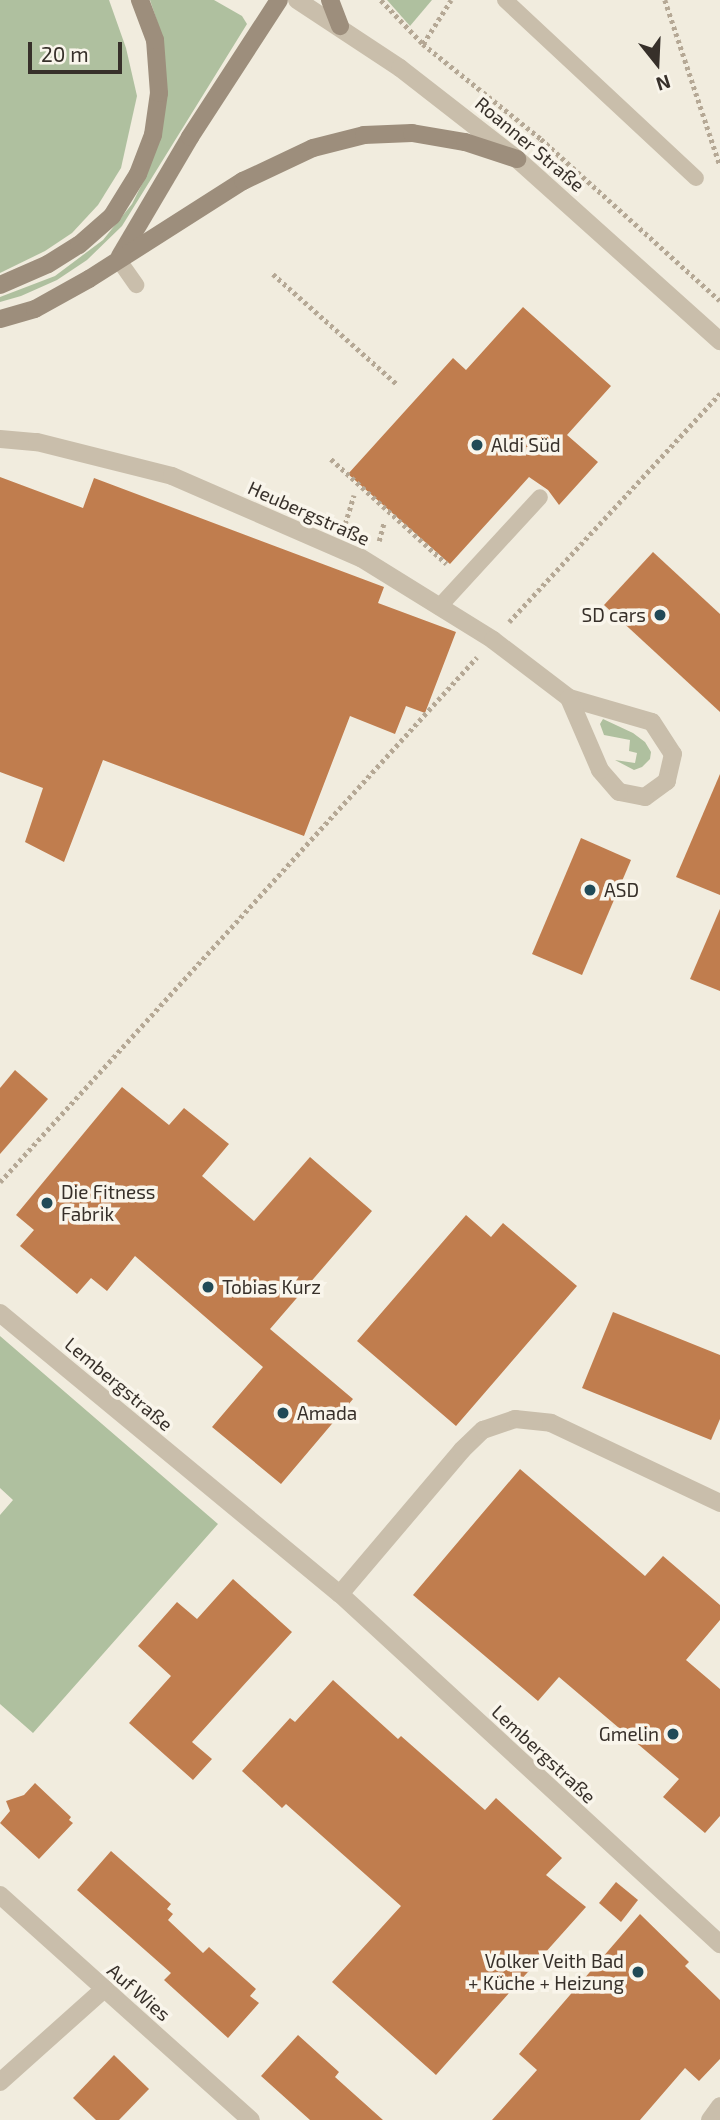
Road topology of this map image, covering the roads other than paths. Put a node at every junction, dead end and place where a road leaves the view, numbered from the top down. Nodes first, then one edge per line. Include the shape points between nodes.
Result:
1 (140, 0) edge
2 (279, 0) edge
3 (297, 0) edge
4 (330, 0) edge
5 (505, 0) edge
6 (340, 26) junction
7 (517, 159) junction
8 (696, 177) dead end
9 (118, 259) junction
10 (0, 285) edge
11 (136, 285) dead end
12 (0, 319) edge
13 (720, 341) edge
14 (0, 439) edge
15 (540, 497) dead end
16 (439, 607) junction
17 (569, 698) junction
18 (0, 1313) edge
19 (720, 1503) edge
20 (340, 1594) junction
21 (0, 1895) edge
22 (720, 1944) edge
23 (104, 1989) junction
24 (0, 2082) edge
25 (720, 2106) edge
26 (251, 2120) edge
27 (710, 2120) edge

1 - 10 main road via 155,40 159,93 152,135 138,174 112,216 79,245
2 - 9 main road
3 - 6 street, Roanner Straße
4 - 6 main road
5 - 8 lane
6 - 7 street, Roanner Straße
7 - 9 main road via 465,142 412,133 343,140 285,159 243,181
7 - 13 street, Roanner Straße
9 - 11 lane
9 - 12 main road via 35,309
14 - 16 street, Heubergstraße via 37,442 172,476 361,558
15 - 16 lane
16 - 17 street, Heubergstraße
17 - 17 street, Heubergstraße via 600,770 619,792 645,797 667,781 673,754 652,722
18 - 20 street, Lembergstraße
19 - 20 street via 551,1423 515,1419 483,1430 462,1450
20 - 22 street, Lembergstraße
21 - 23 street, Auf Wies
23 - 24 street
23 - 26 street, Auf Wies
25 - 27 street

